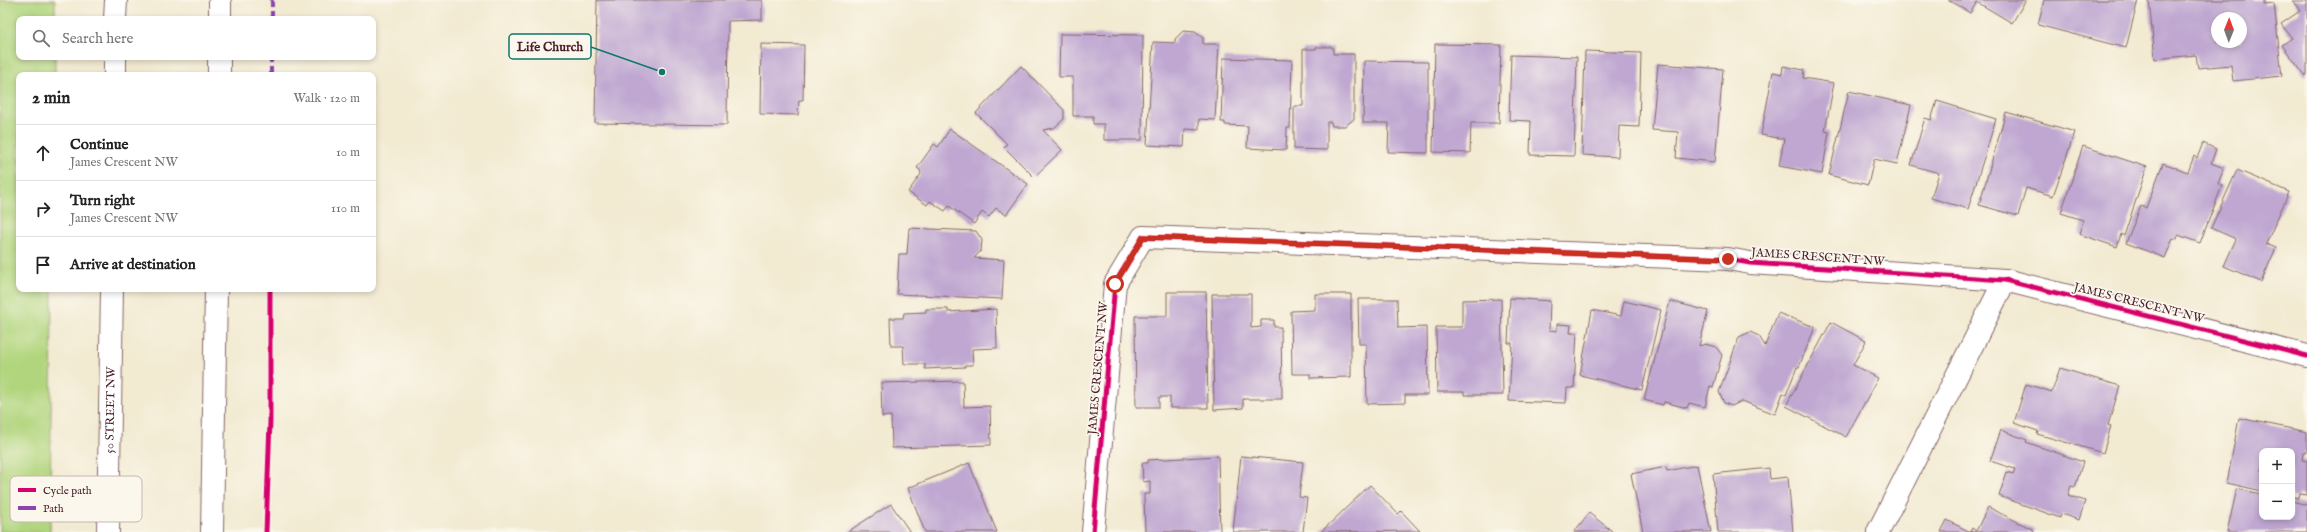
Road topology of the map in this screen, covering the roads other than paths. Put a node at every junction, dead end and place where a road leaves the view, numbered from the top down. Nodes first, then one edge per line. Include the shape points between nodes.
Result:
1 (116, 0) edge
2 (220, 0) edge
3 (115, 16) edge
4 (220, 16) edge
5 (115, 60) edge
6 (219, 60) edge
7 (115, 72) edge
8 (219, 72) edge
9 (2005, 280) junction
10 (112, 292) edge
11 (216, 292) edge
12 (2307, 356) edge
13 (109, 476) edge
14 (108, 522) edge
15 (108, 532) edge
16 (212, 532) edge
17 (1094, 532) edge
18 (1878, 532) edge

1 - 3 street
2 - 4 street
5 - 7 street
6 - 8 street
9 - 12 street, JAMES CRESCENT NW
9 - 17 street, JAMES CRESCENT NW via 1750,263 1728,259 1143,237 1115,284
9 - 18 street
10 - 13 street, 50 STREET NW
11 - 16 street
14 - 15 street, 50 STREET NW

